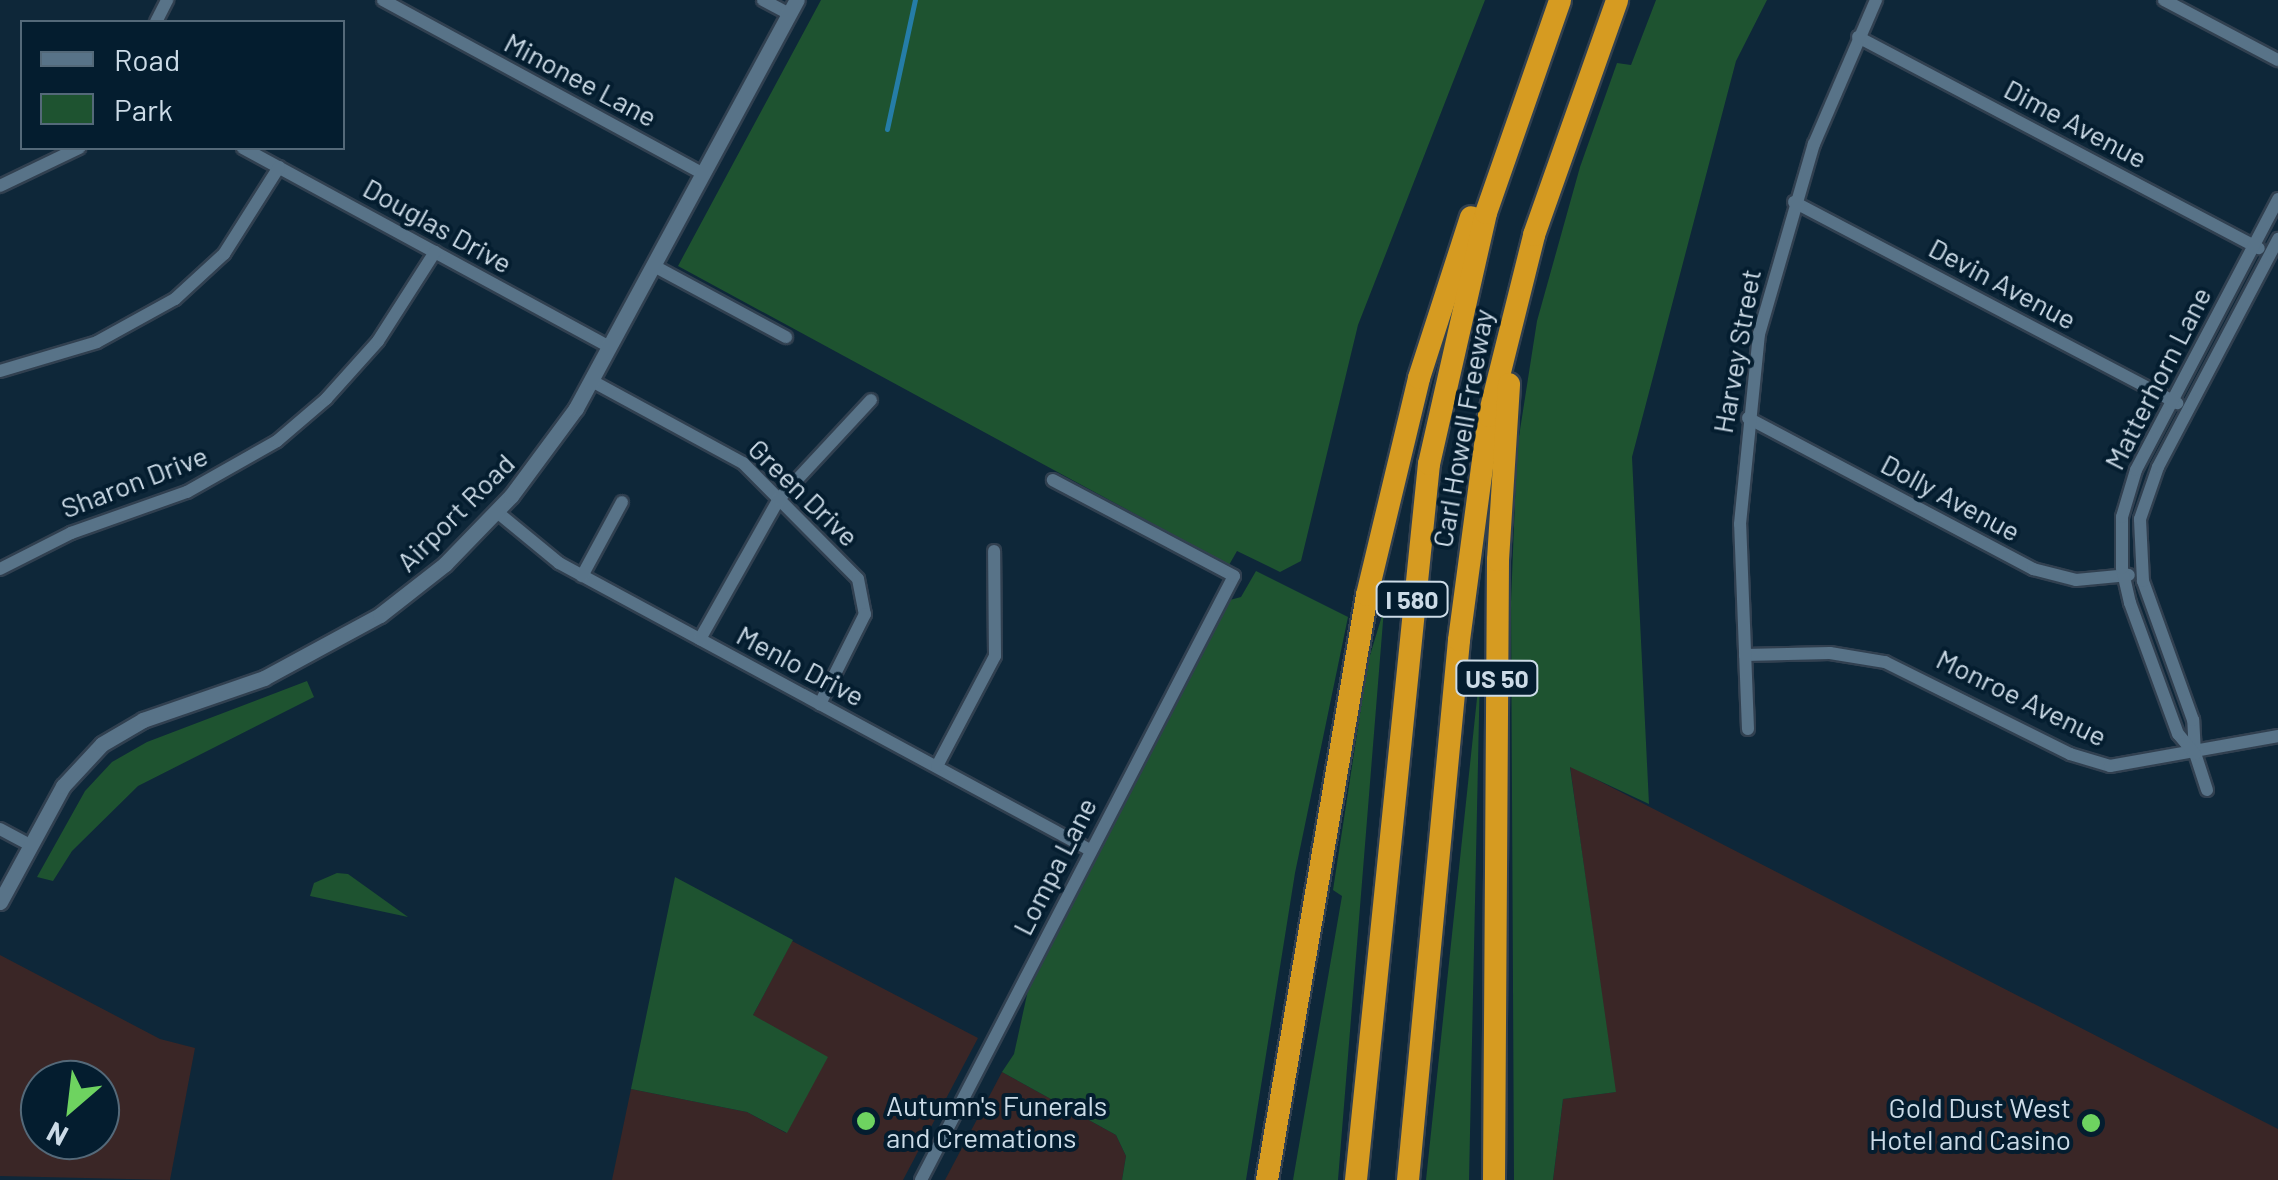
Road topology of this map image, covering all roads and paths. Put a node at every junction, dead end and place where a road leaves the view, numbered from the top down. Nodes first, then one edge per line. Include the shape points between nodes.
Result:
1 (383, 0) edge
2 (763, 0) edge
3 (1560, 0) edge
4 (1617, 0) edge
5 (1876, 0) edge
6 (2164, 0) edge
7 (793, 7) edge
8 (1546, 33) junction
9 (1858, 37) junction
10 (2278, 60) edge
11 (75, 150) edge
12 (247, 150) edge
13 (279, 167) junction
14 (703, 174) junction
15 (0, 186) edge
16 (2278, 199) edge
17 (1794, 202) junction
18 (2278, 239) edge
19 (2254, 246) junction
20 (435, 252) junction
21 (2270, 254) junction
22 (654, 266) junction
23 (1522, 276) junction
24 (786, 337) dead end
25 (610, 347) junction
26 (0, 371) edge
27 (592, 381) junction
28 (871, 400) dead end
29 (2172, 400) junction
30 (2188, 409) junction
31 (1748, 418) junction
32 (1053, 480) dead end
33 (779, 499) junction
34 (622, 502) dead end
35 (497, 512) junction
36 (994, 550) dead end
37 (0, 569) edge
38 (2141, 573) junction
39 (582, 576) junction
40 (2123, 576) junction
41 (700, 639) junction
42 (1745, 655) junction
43 (820, 704) junction
44 (1748, 729) dead end
45 (2278, 736) edge
46 (2194, 754) junction
47 (937, 766) junction
48 (2207, 790) dead end
49 (0, 828) edge
50 (30, 844) junction
51 (1090, 850) junction
52 (0, 902) edge
53 (921, 1180) edge
54 (1267, 1180) edge
55 (1356, 1180) edge
56 (1408, 1180) edge
57 (1494, 1180) edge

1 - 14 street, Minonee Lane
2 - 7 street
3 - 8 highway, Carl Howell Freeway / I 580
4 - 23 highway, Carl Howell Freeway / I 580
5 - 9 street, Harvey Street
6 - 10 street
7 - 14 street, Airport Road
8 - 54 highway via 1453,268 1394,472
8 - 55 highway, Carl Howell Freeway / I 580 via 1486,213 1429,464
9 - 17 street, Harvey Street
9 - 19 street, Dime Avenue
11 - 15 street
12 - 13 street, Douglas Drive
13 - 20 street, Douglas Drive
13 - 26 street via 224,254 174,299 97,342
14 - 22 street, Airport Road
16 - 19 street, Matterhorn Lane
17 - 29 street, Devin Avenue
17 - 31 street, Harvey Street via 1767,297
18 - 21 street, Matterhorn Lane
19 - 21 street, Dime Avenue
19 - 29 street, Matterhorn Lane
20 - 25 street, Douglas Drive
20 - 37 street, Sharon Drive via 378,340 326,400 277,440 187,492 71,533
21 - 30 street, Matterhorn Lane
22 - 24 street
22 - 25 street, Airport Road
23 - 56 highway, Carl Howell Freeway / I 580 via 1471,533
23 - 57 highway, US 50 via 1500,509
25 - 27 street, Airport Road
27 - 33 street, Green Drive via 733,456
27 - 35 street, Airport Road via 555,442
28 - 33 street
29 - 30 street, Devin Avenue
29 - 40 street, Matterhorn Lane via 2129,488 2120,532
30 - 38 street, Matterhorn Lane via 2144,504
31 - 40 street, Dolly Avenue via 2033,570 2076,580
31 - 42 street, Harvey Street via 1740,524
32 - 51 street, Lompa Lane via 1234,576
33 - 41 street
33 - 43 street, Green Drive via 864,592 862,624
34 - 39 street
35 - 39 street, Menlo Drive
35 - 50 street, Airport Road via 432,574 368,622 264,678 116,734 77,767
36 - 47 street via 995,656
38 - 40 street, Dolly Avenue
38 - 46 street, Matterhorn Lane via 2193,720
39 - 41 street, Menlo Drive
40 - 46 street, Matterhorn Lane via 2175,726
41 - 43 street, Menlo Drive
42 - 44 street, Harvey Street
42 - 46 street, Monroe Avenue via 1830,653 1885,662 2096,764 2138,766
43 - 47 street, Menlo Drive
45 - 46 street, Monroe Avenue
46 - 48 street, Matterhorn Lane
47 - 51 street, Menlo Drive
49 - 50 street
50 - 52 street, Airport Road
51 - 53 street, Lompa Lane

